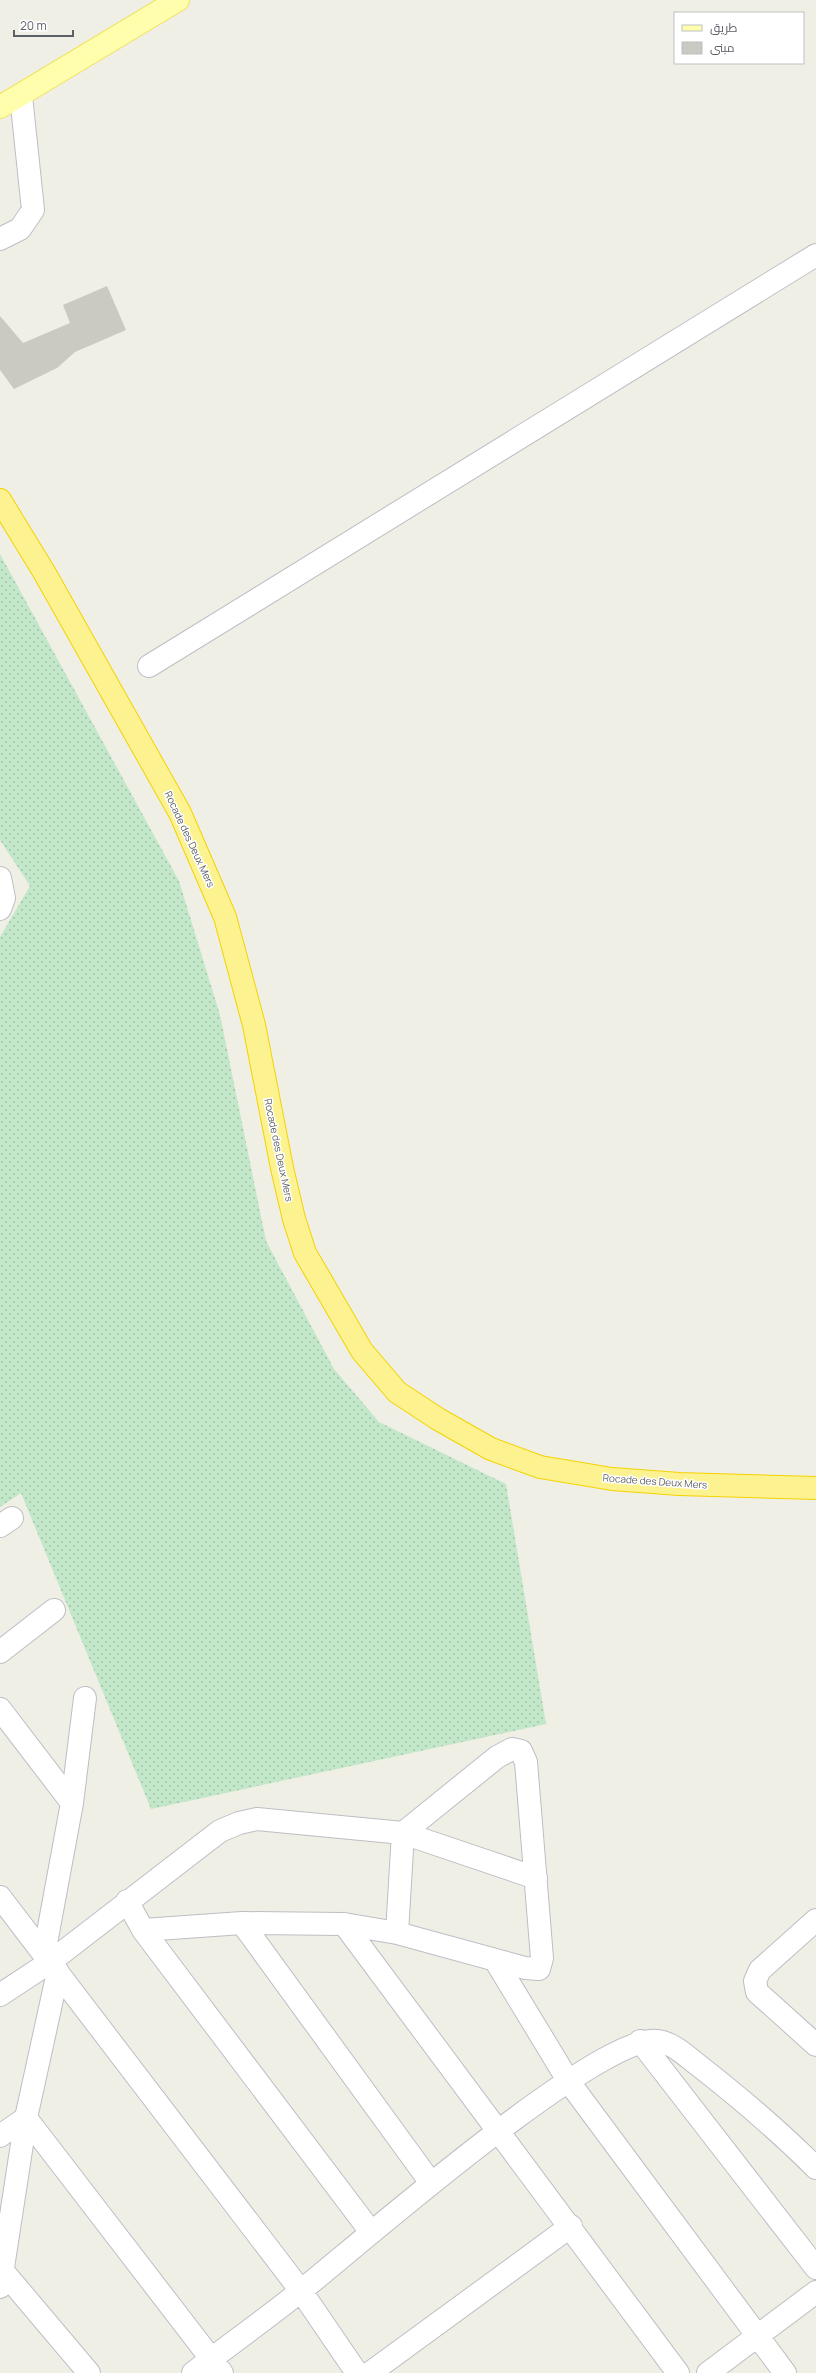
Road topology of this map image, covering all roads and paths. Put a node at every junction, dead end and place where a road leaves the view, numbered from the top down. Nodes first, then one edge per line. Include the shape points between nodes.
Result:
1 (178, 0) edge
2 (21, 96) junction
3 (0, 107) edge
4 (0, 239) edge
5 (816, 255) edge
6 (0, 500) edge
7 (149, 666) dead end
8 (0, 878) edge
9 (0, 909) edge
10 (816, 1488) edge
11 (54, 1610) dead end
12 (0, 1652) edge
13 (85, 1698) dead end
14 (0, 1710) edge
15 (72, 1803) junction
16 (403, 1833) junction
17 (536, 1878) junction
18 (0, 1897) edge
19 (127, 1901) junction
20 (816, 1920) edge
21 (242, 1923) junction
22 (344, 1924) junction
23 (143, 1930) junction
24 (397, 1933) junction
25 (495, 1960) junction
26 (50, 1963) junction
27 (0, 1995) edge
28 (640, 2041) junction
29 (816, 2045) edge
30 (569, 2082) junction
31 (26, 2118) junction
32 (499, 2130) junction
33 (0, 2136) edge
34 (816, 2168) edge
35 (431, 2183) junction
36 (571, 2226) junction
37 (371, 2232) junction
38 (816, 2268) edge
39 (1, 2276) edge
40 (301, 2291) junction
41 (816, 2292) edge
42 (757, 2335) junction
43 (216, 2366) edge
44 (89, 2373) edge
45 (193, 2373) edge
46 (357, 2373) edge
47 (370, 2373) edge
48 (678, 2373) edge
49 (708, 2373) edge
50 (785, 2373) edge

1 - 2 main road
2 - 3 main road
2 - 4 street via 33,210 20,230
5 - 7 street
6 - 10 highway, Rocade des Deux Mers via 44,572 180,812 225,918 254,1025 282,1168 305,1253 362,1351 397,1392 432,1415 491,1449 540,1467 612,1479 679,1484
8 - 9 street via 4,898
11 - 12 street
13 - 15 street
14 - 15 street
15 - 26 street
16 - 17 street
16 - 17 street via 497,1757 518,1749 526,1762
16 - 19 street via 257,1819 239,1823 220,1831
16 - 24 street
17 - 25 street via 542,1958 540,1967 536,1970
18 - 26 street
19 - 23 street
19 - 26 street
20 - 29 street via 760,1970 755,1981 757,1992
21 - 22 street
21 - 23 street
21 - 35 street
22 - 24 street
22 - 32 street
23 - 37 street
24 - 25 street
25 - 30 street
26 - 27 street
26 - 31 street
26 - 40 street
28 - 30 street via 623,2048
28 - 34 street via 659,2041 671,2045 752,2109
28 - 38 street
30 - 32 street
30 - 42 street
31 - 33 street
31 - 39 street
31 - 43 street
32 - 35 street
32 - 36 street
35 - 37 street
36 - 47 street
36 - 48 street
37 - 40 street
39 - 44 street
40 - 43 street
40 - 46 street
41 - 42 street
42 - 49 street
42 - 50 street
43 - 45 street

